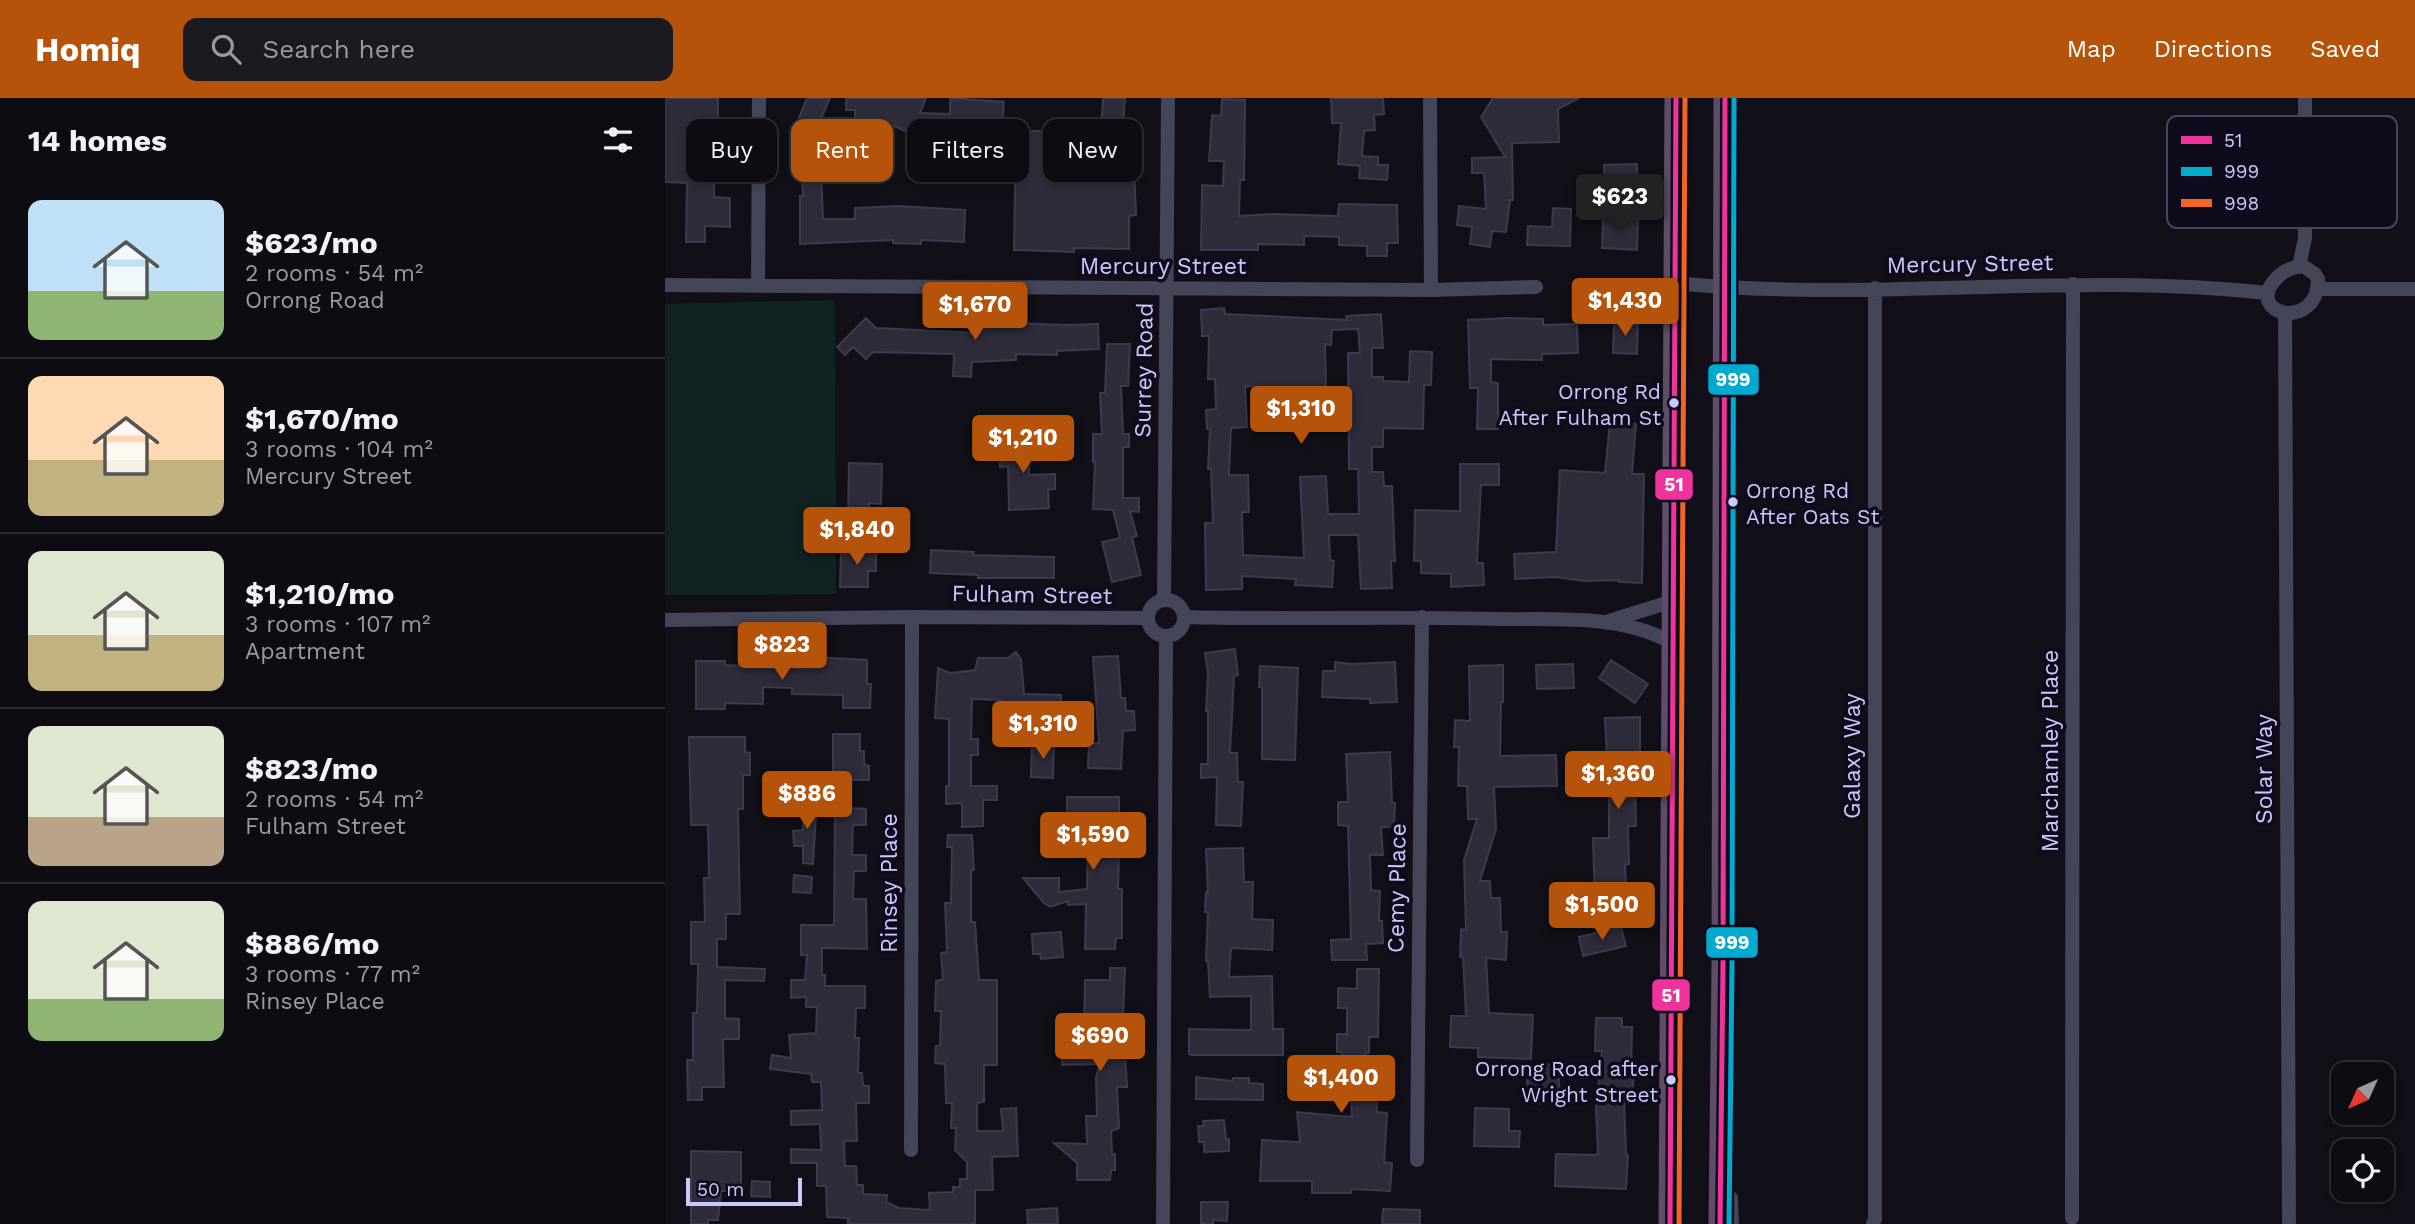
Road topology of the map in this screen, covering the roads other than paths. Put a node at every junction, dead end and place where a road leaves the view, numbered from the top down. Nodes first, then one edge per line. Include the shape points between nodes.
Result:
1 (759, 98) edge
2 (1168, 98) edge
3 (1430, 98) edge
4 (1676, 98) edge
5 (1725, 98) edge
6 (2305, 98) edge
7 (2305, 116) edge
8 (2305, 228) edge
9 (2299, 267) junction
10 (1675, 283) junction
11 (2073, 284) junction
12 (665, 285) edge
13 (758, 286) junction
14 (1536, 286) dead end
15 (1168, 288) junction
16 (1725, 288) junction
17 (1875, 288) junction
18 (2318, 289) junction
19 (2415, 289) edge
20 (1431, 290) junction
21 (2267, 293) junction
22 (2285, 313) junction
23 (1164, 600) junction
24 (1673, 601) junction
25 (912, 617) junction
26 (1184, 617) junction
27 (1422, 617) junction
28 (1147, 618) junction
29 (665, 620) edge
30 (1608, 622) junction
31 (1166, 636) junction
32 (1673, 643) junction
33 (1721, 1142) junction
34 (911, 1150) dead end
35 (1417, 1160) dead end
36 (2073, 1218) dead end
37 (1163, 1224) edge
38 (1671, 1224) edge
39 (1720, 1224) edge
40 (1732, 1224) edge
41 (1873, 1224) edge
42 (2289, 1224) edge

1 - 13 street
2 - 15 street, Surrey Road
3 - 20 street
4 - 10 highway
5 - 16 highway
6 - 7 street
8 - 9 street
9 - 18 street via 2315,274
9 - 21 street via 2276,278
10 - 16 street, Mercury Street
10 - 24 highway
11 - 17 street, Mercury Street
11 - 21 street, Mercury Street
11 - 36 street, Marchamley Place
12 - 13 street, Mercury Street
13 - 15 street, Mercury Street
14 - 20 street, Mercury Street
15 - 20 street, Mercury Street
15 - 23 street, Surrey Road
16 - 17 street, Mercury Street
16 - 33 highway
17 - 41 street, Galaxy Way
18 - 19 street
18 - 22 street via 2308,307
21 - 22 street via 2275,310
22 - 42 street, Solar Way
23 - 26 street via 1180,606
23 - 28 street via 1152,605
24 - 30 street
24 - 32 highway
25 - 28 street, Fulham Street
25 - 29 street, Fulham Street
25 - 34 street, Rinsey Place
26 - 27 street
26 - 31 street via 1181,628
27 - 30 street
27 - 35 street, Cemy Place
28 - 31 street via 1153,631
30 - 32 street via 1655,633
31 - 37 street
32 - 38 highway
33 - 39 highway
33 - 40 street via 1732,1173

